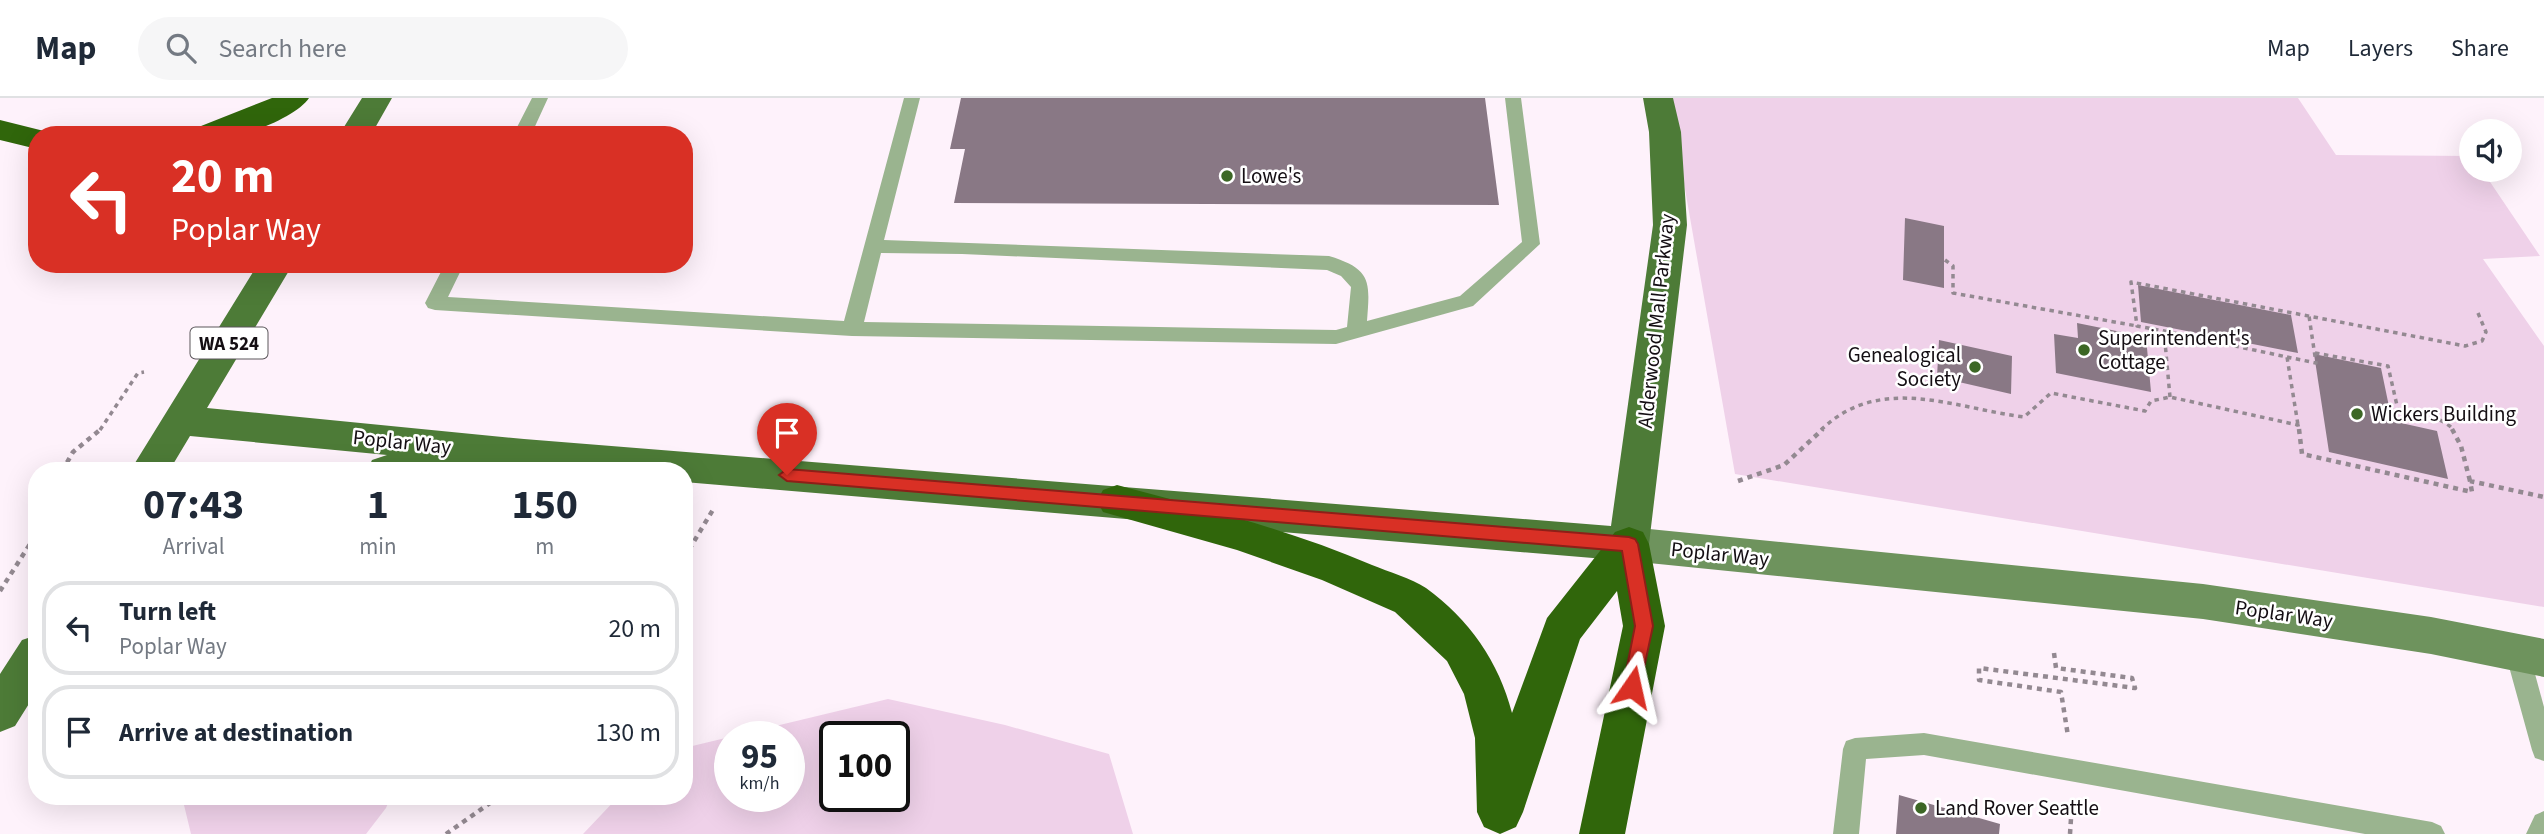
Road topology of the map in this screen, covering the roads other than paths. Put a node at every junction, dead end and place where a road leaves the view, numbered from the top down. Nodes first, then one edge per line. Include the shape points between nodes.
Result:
1 (294, 98) edge
2 (377, 98) edge
3 (540, 98) edge
4 (912, 98) edge
5 (1513, 98) edge
6 (1658, 98) edge
7 (231, 126) edge
8 (360, 126) edge
9 (526, 126) edge
10 (0, 130) edge
11 (28, 137) edge
12 (874, 246) junction
13 (270, 273) edge
14 (450, 273) edge
15 (852, 329) junction
16 (1356, 332) junction
17 (180, 420) junction
18 (524, 454) junction
19 (154, 462) edge
20 (449, 462) edge
21 (624, 462) edge
22 (693, 468) edge
23 (1117, 501) junction
24 (1629, 544) junction
25 (2530, 655) edge
26 (28, 670) edge
27 (0, 712) edge
28 (2544, 750) edge
29 (2544, 822) edge
30 (1497, 823) edge
31 (1601, 834) edge
32 (1846, 834) edge
33 (2432, 834) edge
34 (2539, 834) edge

1 - 7 highway
2 - 8 main road
3 - 9 lane
4 - 12 lane
5 - 16 lane via 1531,244 1466,301
6 - 24 main road, Alderwood Mall Parkway via 1665,132 1670,225
10 - 11 highway
12 - 15 lane
12 - 16 lane via 1329,263 1358,280
13 - 17 main road, WA 524
14 - 15 lane via 435,303
15 - 16 lane via 1336,337
17 - 18 main road, Poplar Way
17 - 19 main road, WA 524
18 - 20 main road
18 - 21 main road, Poplar Way
22 - 23 main road, Poplar Way
23 - 24 main road, Poplar Way
23 - 30 highway via 1240,534 1410,600 1462,648 1485,691 1497,738
24 - 25 main road, Poplar Way via 2139,592 2464,640
24 - 30 highway via 1562,631
24 - 31 highway via 1644,626
25 - 28 lane
26 - 27 main road
29 - 34 lane
32 - 33 lane via 1855,749 1924,744

